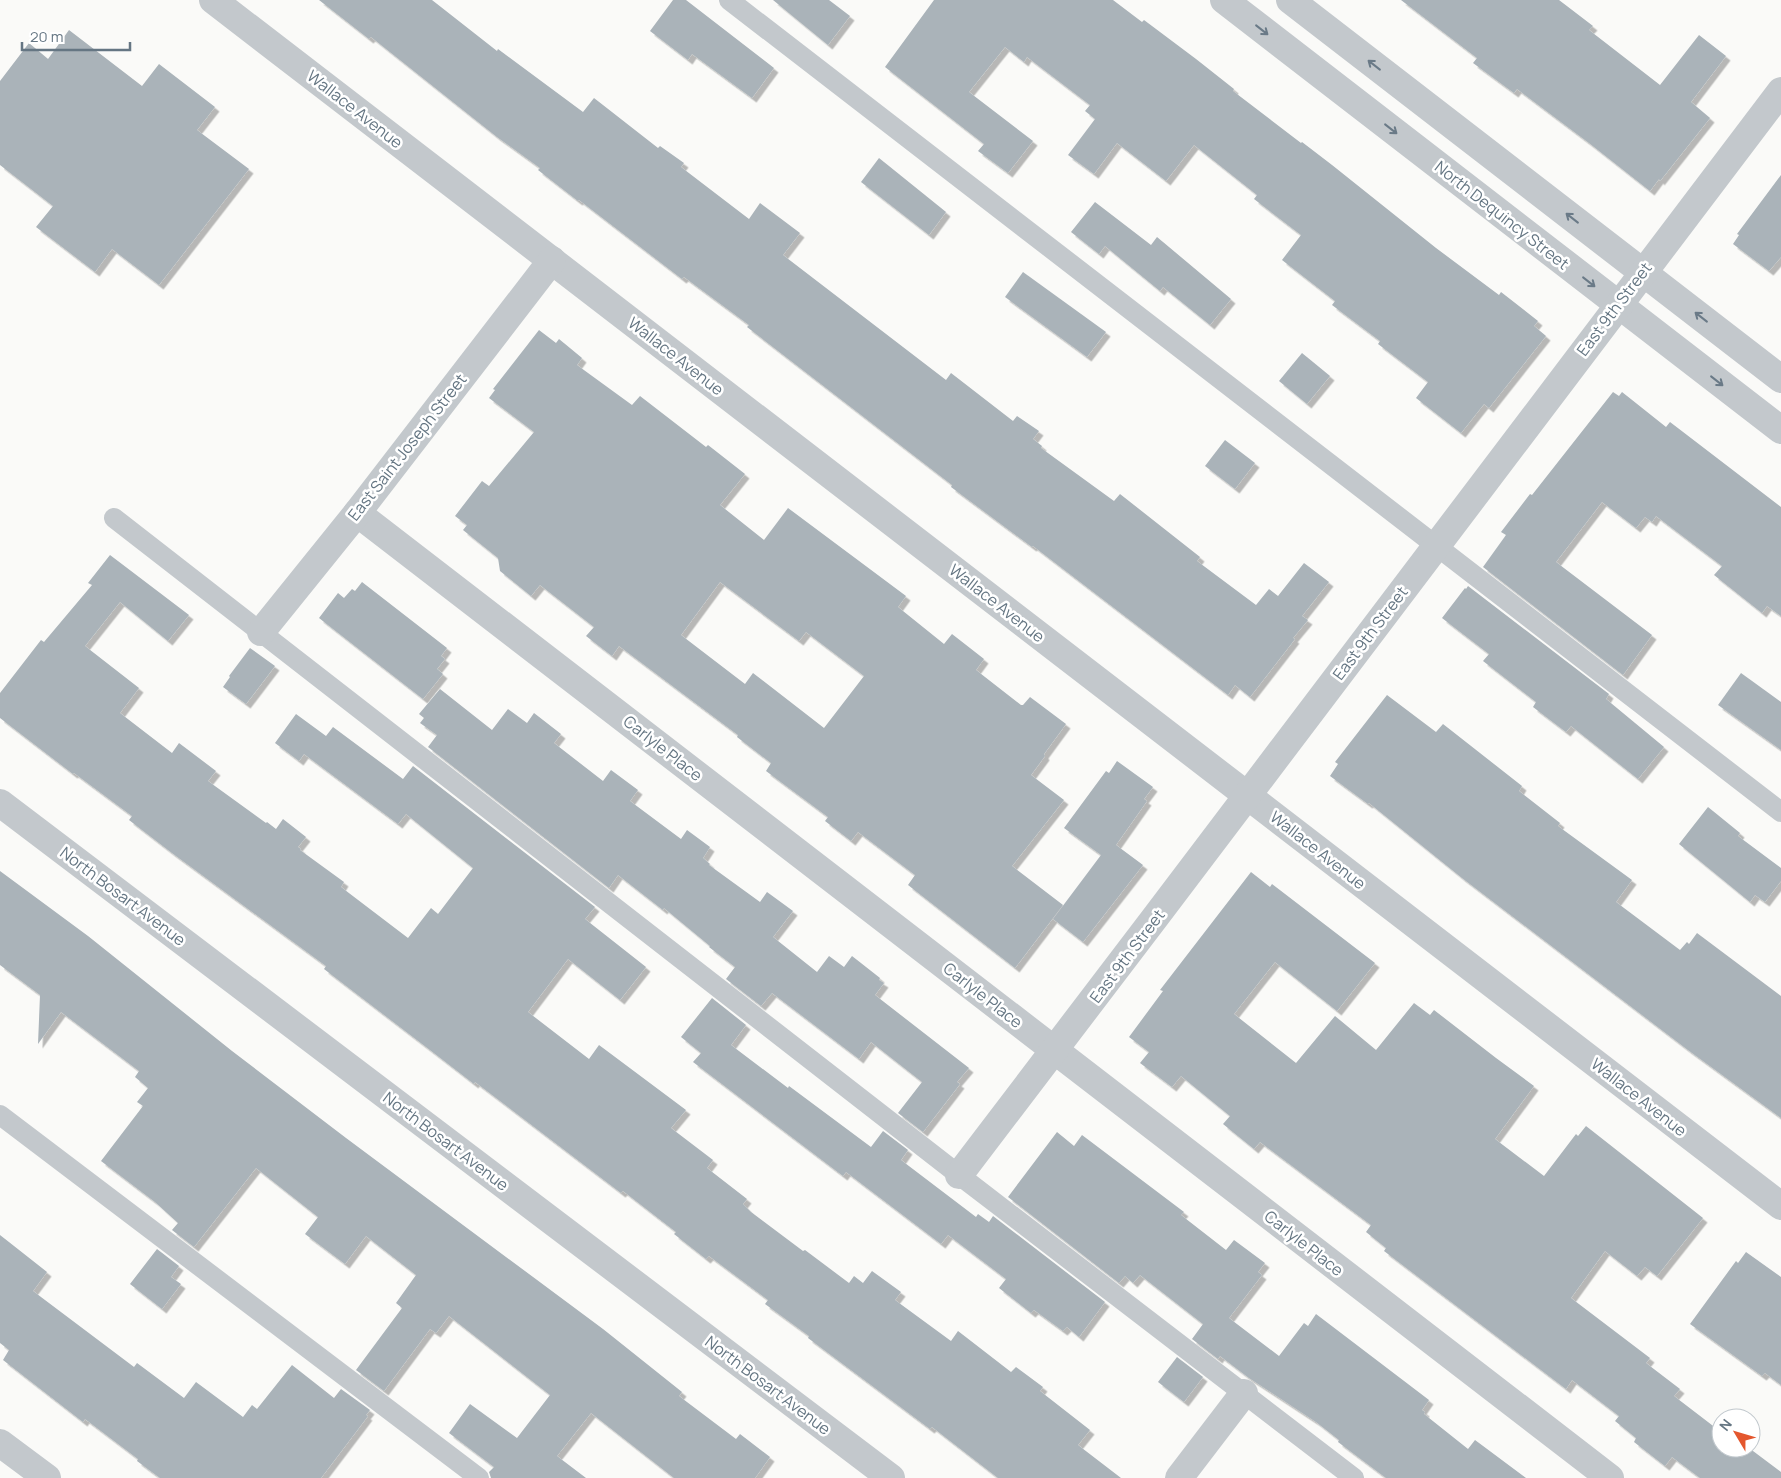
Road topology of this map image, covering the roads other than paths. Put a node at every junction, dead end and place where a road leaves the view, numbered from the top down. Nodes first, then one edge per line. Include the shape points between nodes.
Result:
1 (213, 0) edge
2 (729, 0) edge
3 (1224, 0) edge
4 (1290, 0) edge
5 (1781, 91) edge
6 (552, 260) junction
7 (1642, 272) junction
8 (1617, 304) junction
9 (1781, 379) edge
10 (1781, 430) edge
11 (357, 513) junction
12 (114, 518) dead end
13 (1436, 546) junction
14 (261, 632) junction
15 (1248, 796) junction
16 (0, 804) edge
17 (1781, 812) edge
18 (1055, 1050) junction
19 (0, 1115) edge
20 (960, 1175) junction
21 (1781, 1206) edge
22 (1244, 1393) junction
23 (0, 1442) edge
24 (47, 1478) edge
25 (479, 1478) edge
26 (891, 1478) edge
27 (1179, 1478) edge
28 (1354, 1478) edge
29 (1610, 1478) edge

1 - 6 street, Wallace Avenue
2 - 13 lane
3 -> 8 street, North Dequincy Street
7 -> 4 street
5 - 7 street, East 9th Street
6 - 11 street, East Saint Joseph Street
6 - 15 street, Wallace Avenue
7 - 8 street, East 9th Street
9 -> 7 street
8 -> 10 street, North Dequincy Street
8 - 13 street, East 9th Street
11 - 14 street, East Saint Joseph Street
11 - 18 street, Carlyle Place
12 - 14 lane
13 - 15 street, East 9th Street
13 - 17 lane
14 - 20 lane
15 - 18 street, East 9th Street
15 - 21 street, Wallace Avenue
16 - 26 street, North Bosart Avenue
18 - 20 street, East 9th Street
18 - 29 street, Carlyle Place
19 - 25 lane
20 - 22 lane
22 - 27 street
22 - 28 lane
23 - 24 street

